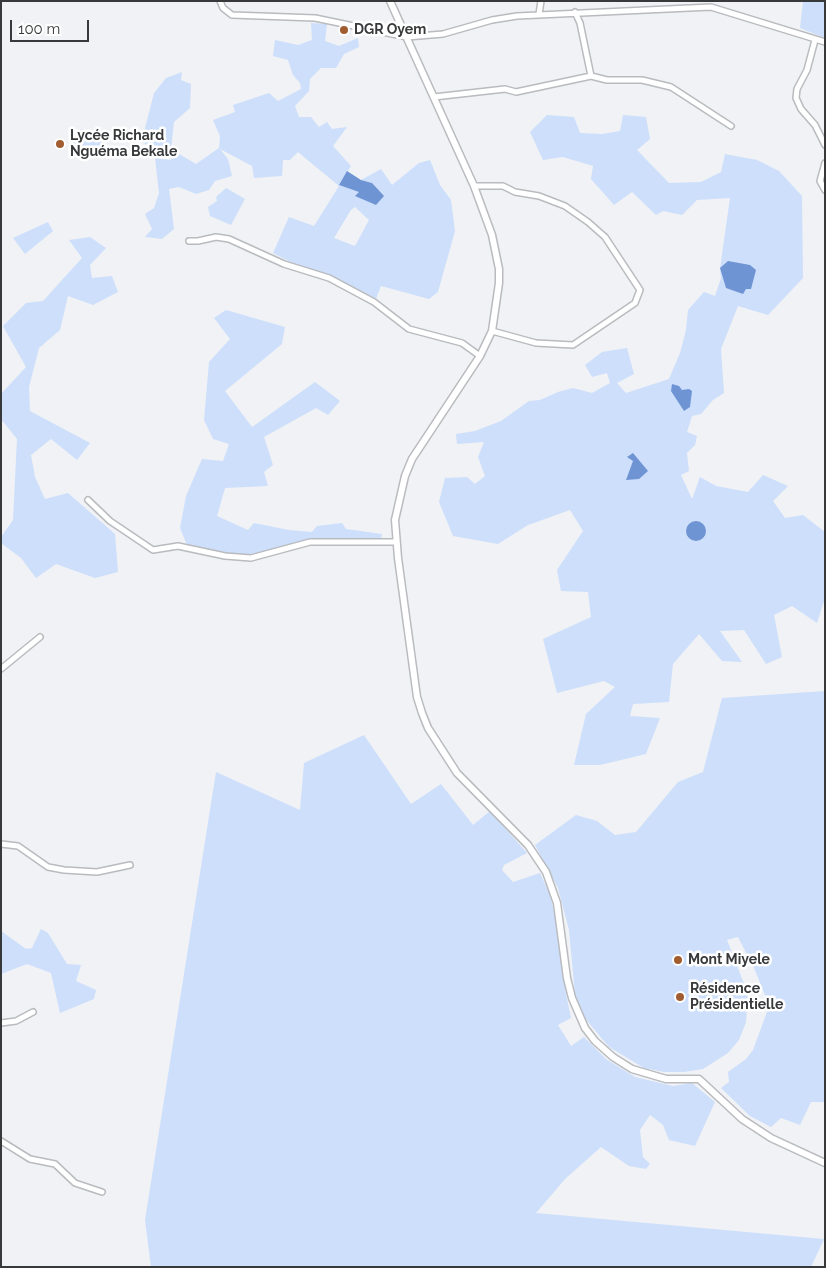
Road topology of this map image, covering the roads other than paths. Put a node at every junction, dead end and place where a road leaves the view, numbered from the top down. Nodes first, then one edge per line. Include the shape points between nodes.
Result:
1 (220, 1) edge
2 (390, 1) edge
3 (541, 1) edge
4 (575, 12) junction
5 (539, 14) junction
6 (407, 37) junction
7 (815, 40) junction
8 (825, 42) edge
9 (591, 76) junction
10 (434, 97) junction
11 (731, 126) dead end
12 (825, 145) edge
13 (825, 163) edge
14 (474, 186) junction
15 (825, 190) edge
16 (189, 241) dead end
17 (492, 331) junction
18 (480, 356) junction
19 (88, 500) dead end
20 (396, 542) junction
21 (40, 637) dead end
22 (1, 669) edge
23 (1, 844) edge
24 (130, 865) dead end
25 (33, 1012) dead end
26 (1, 1023) edge
27 (1, 1141) edge
28 (825, 1163) edge
29 (102, 1192) dead end

1 - 6 street via 232,15 315,18
2 - 6 street
3 - 5 street
4 - 5 street
4 - 7 street via 711,7
4 - 9 street
5 - 6 street via 492,20 443,34
6 - 10 street
7 - 8 street
7 - 12 street via 796,98
9 - 10 street via 516,92 505,89
9 - 11 street via 607,80 642,80 671,87
10 - 14 street
13 - 15 street via 820,180
14 - 17 street via 492,235 499,269
14 - 17 street via 503,186 565,206 605,237 640,290 635,303 573,345 536,343
16 - 18 street via 216,237 229,239 284,264 329,278 374,302 409,329 462,343
17 - 18 street
18 - 20 street via 412,459 395,520
19 - 20 street via 110,521 153,550 178,546 251,558 310,542
20 - 28 street via 417,697 425,721 456,773 528,844 546,872 560,920 566,978 585,1028 607,1052 632,1069 666,1079 699,1079 742,1119 778,1142
21 - 22 street
23 - 24 street via 18,846 48,867 64,870 97,872
25 - 26 street via 16,1021
27 - 29 street via 30,1159 55,1164 75,1184

